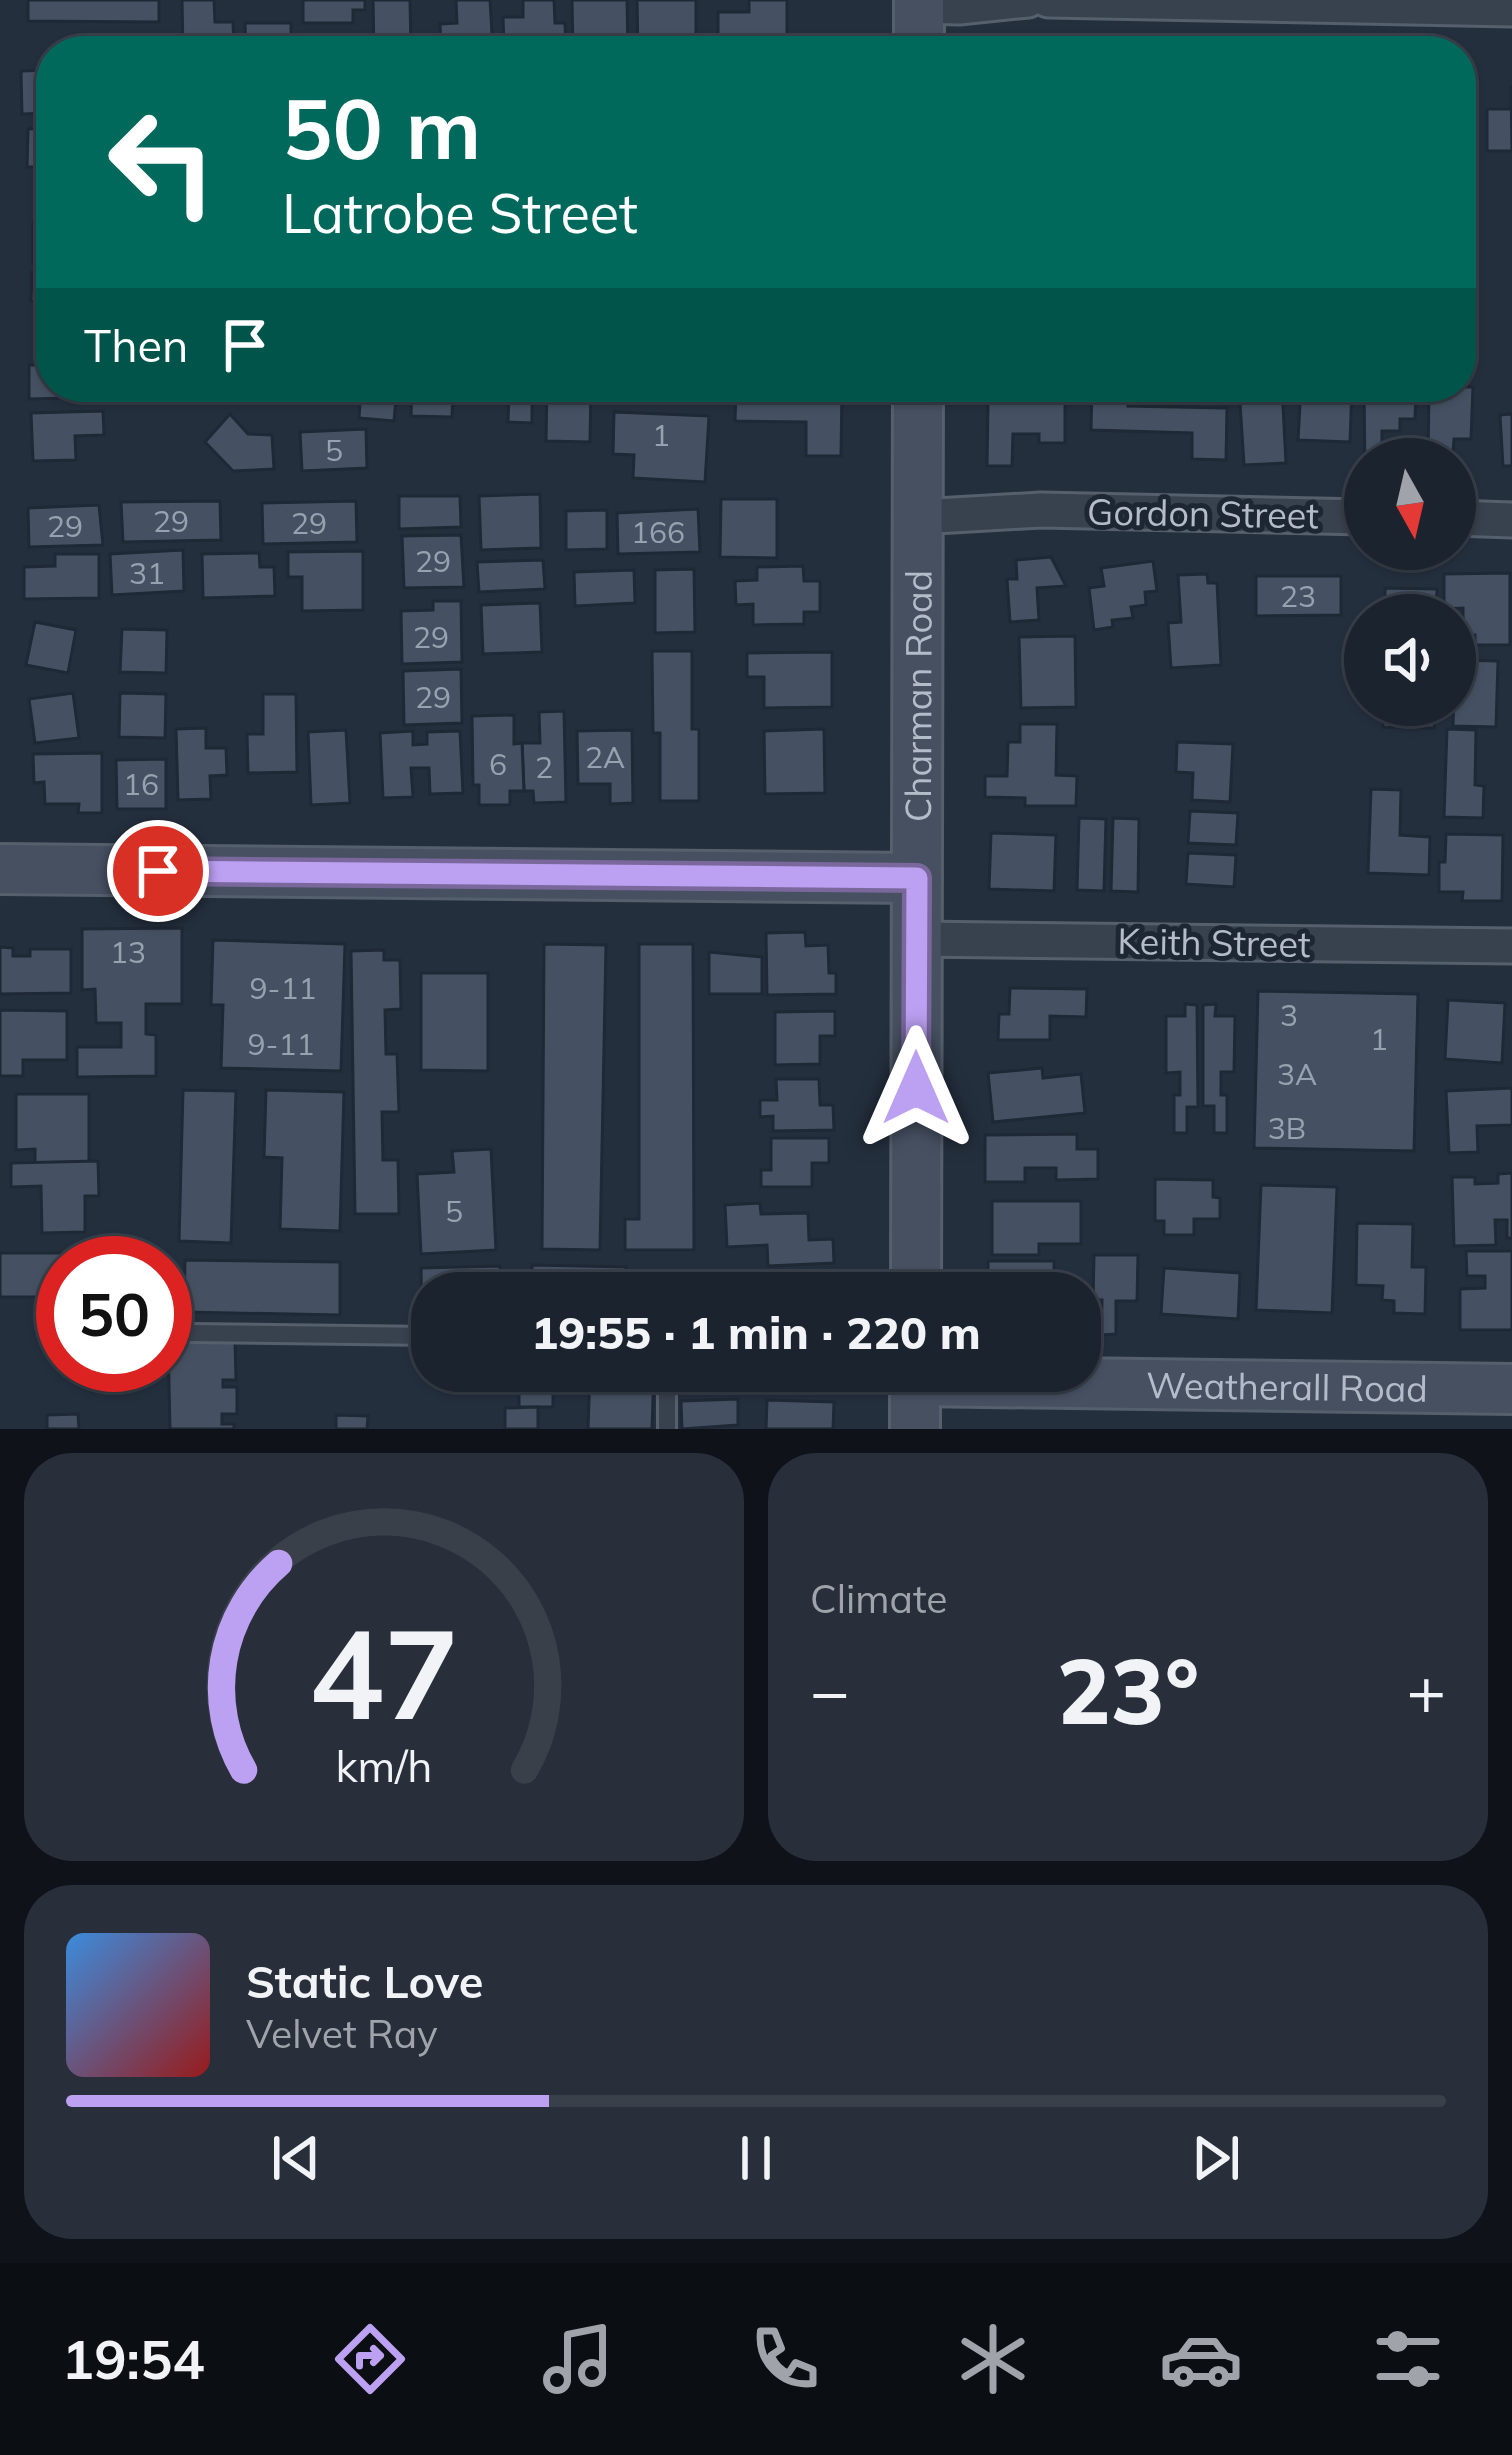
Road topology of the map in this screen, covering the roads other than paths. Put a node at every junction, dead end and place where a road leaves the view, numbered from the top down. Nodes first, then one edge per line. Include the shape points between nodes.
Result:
1 (1028, 0) edge
2 (1048, 0) edge
3 (1512, 9) edge
4 (919, 19) edge
5 (918, 402) edge
6 (918, 508) junction
7 (1344, 517) edge
8 (1476, 519) edge
9 (1512, 520) edge
10 (0, 869) edge
11 (917, 878) junction
12 (917, 939) junction
13 (1512, 946) edge
14 (916, 1272) edge
15 (192, 1333) edge
16 (411, 1336) edge
17 (1101, 1380) edge
18 (1512, 1389) edge
19 (667, 1392) edge
20 (916, 1392) edge
21 (667, 1429) edge
22 (915, 1429) edge

1 - 4 street
2 - 3 street
5 - 6 street, Charman Road
6 - 7 street, Gordon Street
6 - 11 street, Charman Road
8 - 9 street
10 - 11 street
11 - 12 street, Charman Road
12 - 13 street, Keith Street
12 - 14 street, Charman Road
15 - 16 lane
17 - 18 street, Weatherall Road
19 - 21 lane
20 - 22 street

